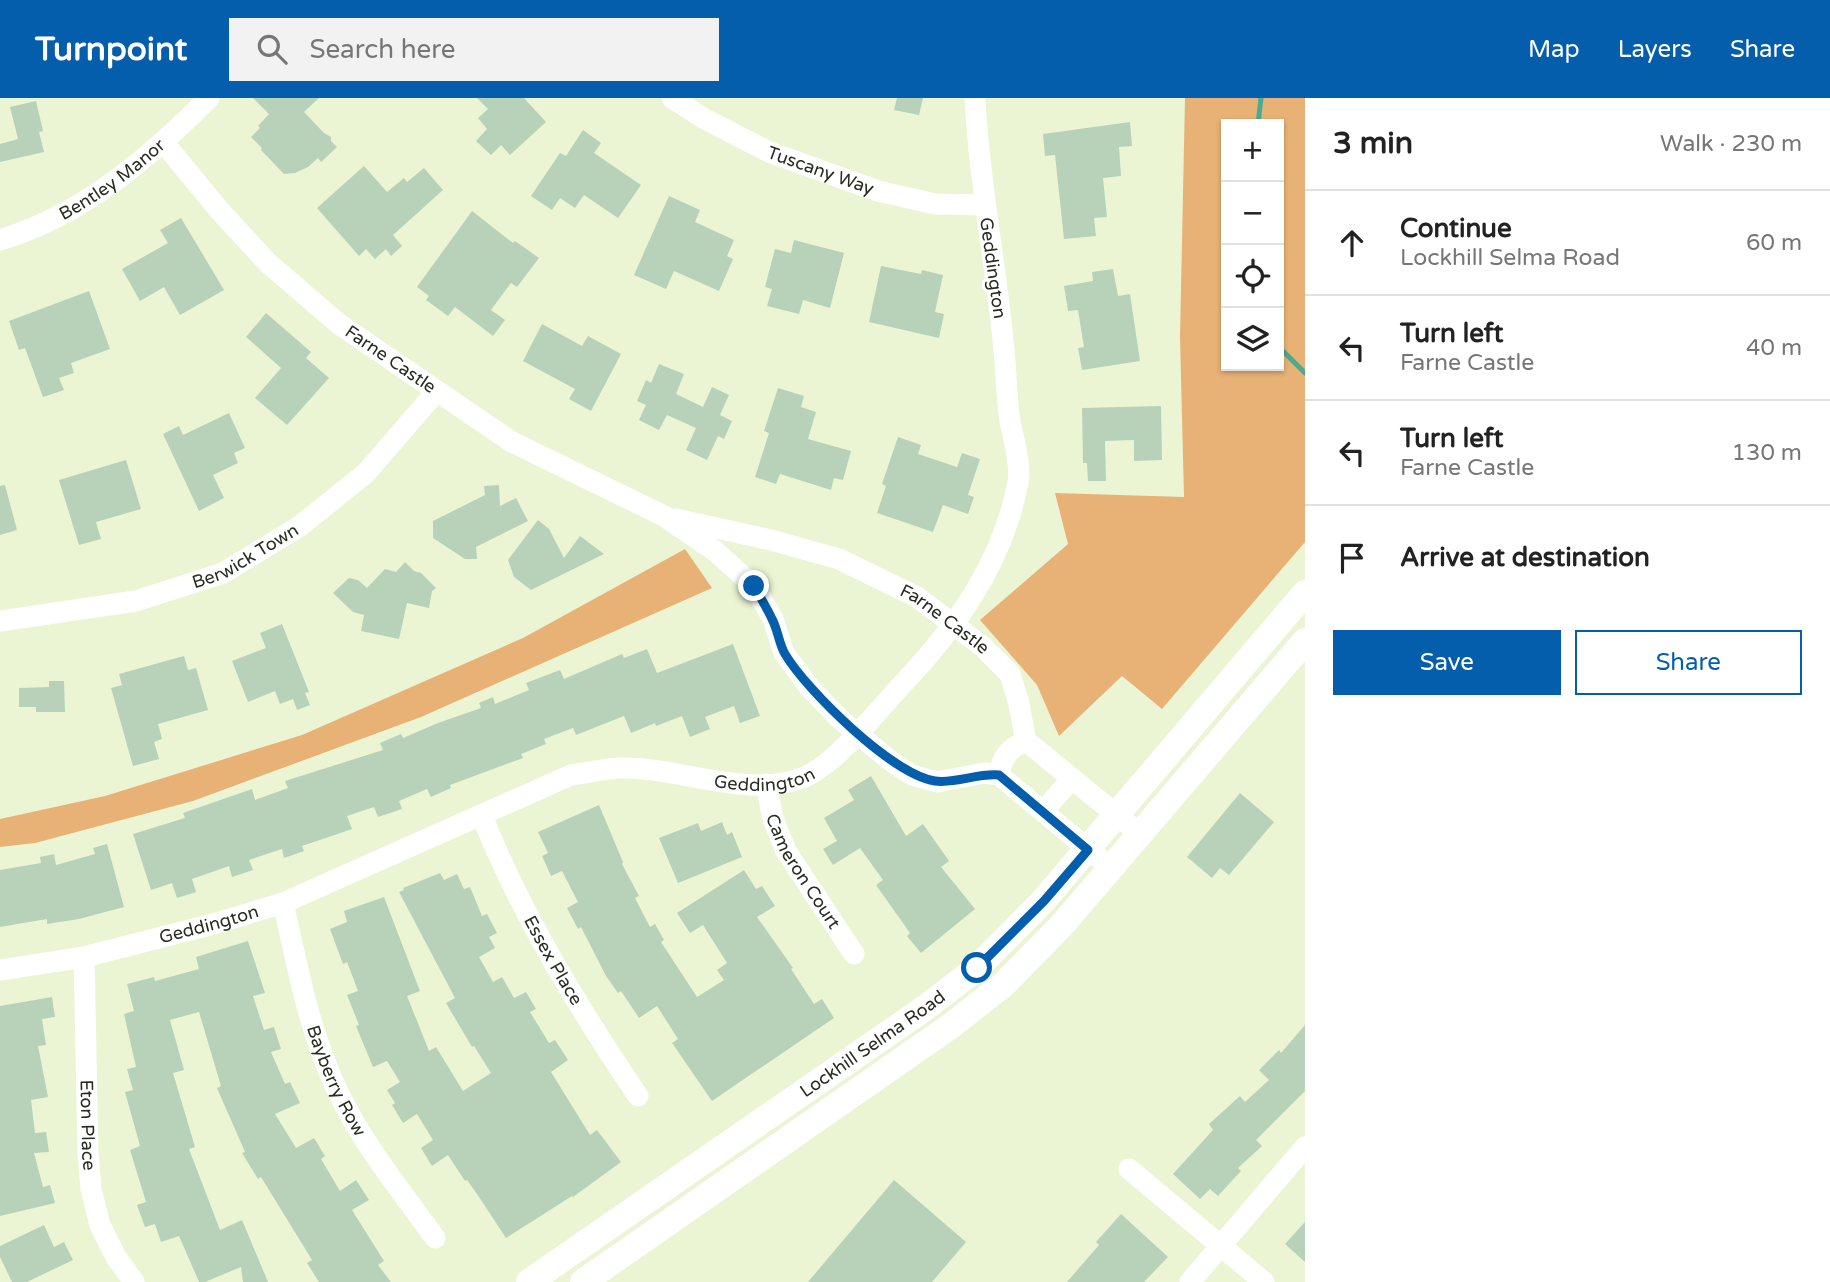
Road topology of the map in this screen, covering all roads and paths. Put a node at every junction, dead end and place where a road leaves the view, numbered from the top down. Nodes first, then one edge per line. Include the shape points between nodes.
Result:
1 (208, 98) edge
2 (672, 98) edge
3 (975, 98) edge
4 (164, 143) junction
5 (984, 205) junction
6 (0, 240) edge
7 (436, 391) junction
8 (664, 516) junction
9 (1305, 593) edge
10 (0, 621) edge
11 (954, 625) junction
12 (1305, 641) edge
13 (858, 732) junction
14 (1026, 741) junction
15 (999, 775) junction
16 (1072, 779) junction
17 (766, 784) junction
18 (1043, 811) junction
19 (482, 816) junction
20 (1116, 816) junction
21 (1140, 834) junction
22 (1088, 850) junction
23 (1111, 868) junction
24 (283, 903) junction
25 (853, 954) dead end
26 (84, 957) junction
27 (0, 970) edge
28 (848, 1061) junction
29 (864, 1086) junction
30 (638, 1096) dead end
31 (1305, 1147) edge
32 (1129, 1169) dead end
33 (435, 1238) dead end
34 (1220, 1247) junction
35 (134, 1282) edge
36 (529, 1282) edge
37 (583, 1282) edge
38 (1190, 1282) edge
39 (1264, 1282) edge

1 - 4 street, Bentley Manor
2 - 5 street, Tuscany Way via 769,152 878,191 935,204
3 - 5 street, Geddington
4 - 6 street, Bentley Manor via 91,198
4 - 7 street, Farne Castle via 268,263 339,324
5 - 11 street, Geddington via 1019,478 1007,528 983,580
7 - 8 street, Farne Castle via 512,442
7 - 10 street, Berwick Town via 366,473 300,526 223,573 136,601
8 - 11 street, Farne Castle via 839,559 917,597
8 - 13 street, Farne Castle via 715,551 754,586 784,653 810,688
9 - 20 main road, Lockhill Selma Road
11 - 13 street, Geddington
11 - 14 street, Farne Castle via 1010,674
12 - 21 main road, Lockhill Selma Road
13 - 15 street, Farne Castle via 912,775 937,782 984,773
13 - 17 street, Geddington via 828,762 803,778
14 - 15 street via 1013,746 1002,760
14 - 16 street
15 - 18 street
16 - 18 street
16 - 20 street
17 - 19 street, Geddington via 618,768 571,775
17 - 25 street, Cameron Court via 786,851
18 - 22 street
19 - 24 street, Geddington
19 - 30 street, Essex Place via 523,907 592,1028
20 - 21 street
20 - 22 main road, Lockhill Selma Road
21 - 23 main road, Lockhill Selma Road
22 - 23 street
22 - 28 main road, Lockhill Selma Road via 977,968
23 - 29 main road, Lockhill Selma Road via 1003,985
24 - 26 street, Geddington
24 - 33 street, Bayberry Row via 309,1016 329,1072 377,1156
26 - 27 street, Geddington
26 - 35 street, Eton Place via 91,1189 100,1225
28 - 29 street
28 - 36 main road, Lockhill Selma Road
29 - 37 main road, Lockhill Selma Road
31 - 34 street
32 - 34 street
34 - 38 street
34 - 39 street

